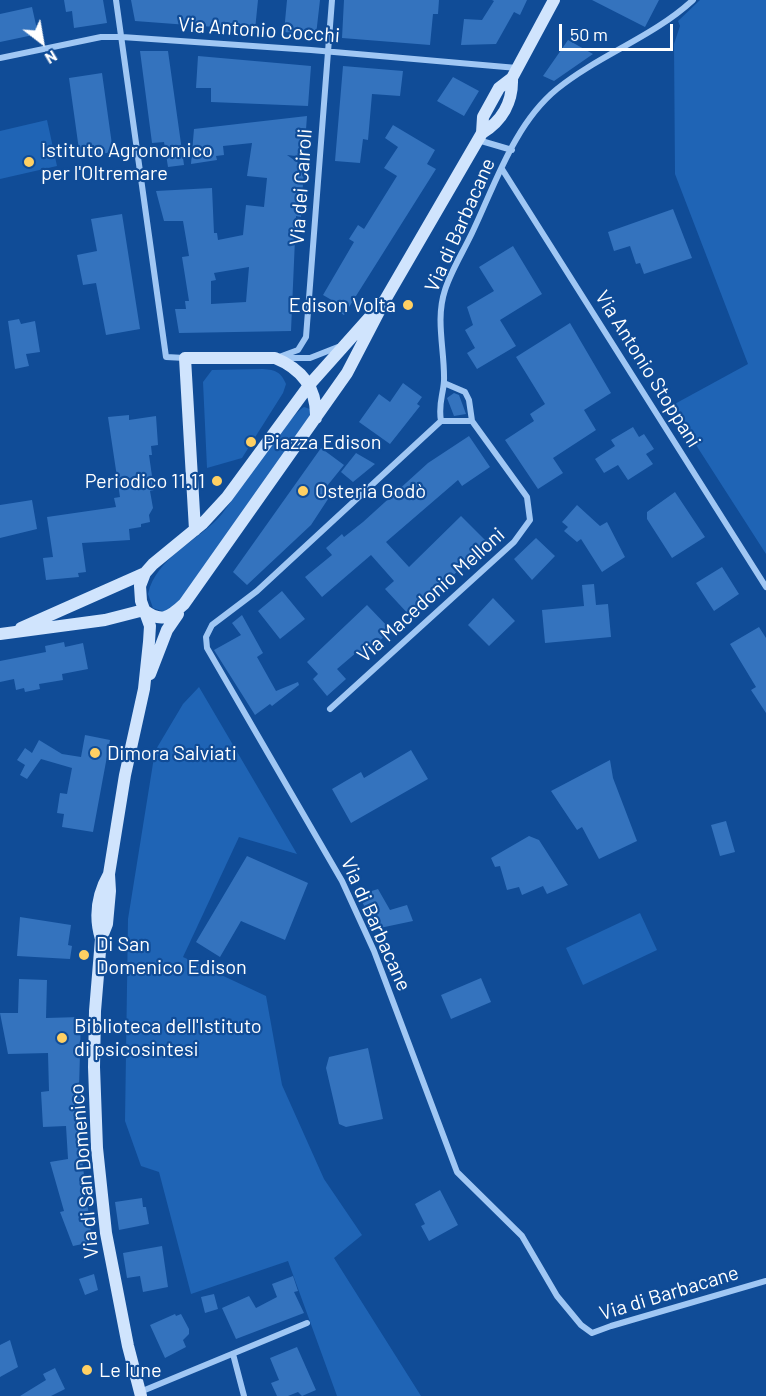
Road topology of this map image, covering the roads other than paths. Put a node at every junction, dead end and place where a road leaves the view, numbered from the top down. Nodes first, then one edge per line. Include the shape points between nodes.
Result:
1 (117, 0) edge
2 (332, 0) edge
3 (554, 0) edge
4 (693, 0) edge
5 (122, 37) junction
6 (328, 51) junction
7 (0, 58) edge
8 (515, 73) junction
9 (480, 137) junction
10 (512, 150) junction
11 (502, 169) junction
12 (385, 300) junction
13 (351, 338) junction
14 (185, 358) junction
15 (275, 358) junction
16 (444, 382) junction
17 (310, 384) junction
18 (316, 419) junction
19 (441, 421) junction
20 (472, 421) junction
21 (195, 530) junction
22 (145, 573) junction
23 (766, 587) edge
24 (184, 604) junction
25 (144, 610) junction
26 (14, 631) junction
27 (0, 634) edge
28 (144, 689) junction
29 (330, 709) dead end
30 (766, 1281) edge
31 (308, 1323) dead end
32 (233, 1354) junction
33 (141, 1394) edge
34 (244, 1396) edge

1 - 5 street
2 - 6 street, Via dei Cairoli
3 - 8 main road
4 - 10 street, Via di Barbacane via 669,20 558,89 535,111
5 - 6 street, Via Antonio Cocchi
5 - 7 street, Via Antonio Cocchi via 100,37
5 - 14 street via 166,357
6 - 8 street, Via Antonio Cocchi
6 - 15 street, Via dei Cairoli via 306,337 298,350
8 - 9 main road via 513,95 496,124
9 - 10 street
9 - 12 main road
10 - 11 street, Via di Barbacane
11 - 16 street, Via di Barbacane via 445,291 440,331
11 - 23 street, Via Antonio Stoppani
12 - 13 main road
12 - 18 main road, Via di San Domenico via 363,346
13 - 15 street via 316,356
13 - 17 main road
14 - 15 main road
14 - 21 main road
15 - 17 main road via 293,367
16 - 19 street, Via di Barbacane via 439,398
16 - 20 street, Via Macedonio Melloni via 465,392
17 - 18 main road
17 - 21 main road via 227,497
18 - 24 main road, Via di San Domenico
19 - 20 street
19 - 30 street, Via di Barbacane via 257,591 212,625 206,637 207,648 342,881 374,951 457,1172 522,1236 557,1296 581,1325 592,1333 600,1332
20 - 29 street, Via Macedonio Melloni via 527,497 530,520 514,542
21 - 22 main road
22 - 25 main road, Via di San Domenico via 140,595
22 - 26 main road
24 - 25 main road via 166,618 157,618
24 - 28 main road, Via di San Domenico via 167,630
25 - 26 main road via 83,624
25 - 28 main road, Via di San Domenico via 150,630
26 - 27 main road
28 - 33 main road, Via di San Domenico via 109,874 107,924 101,939 95,1011 94,1067 100,1177 117,1296
31 - 32 street
32 - 33 street
32 - 34 street

